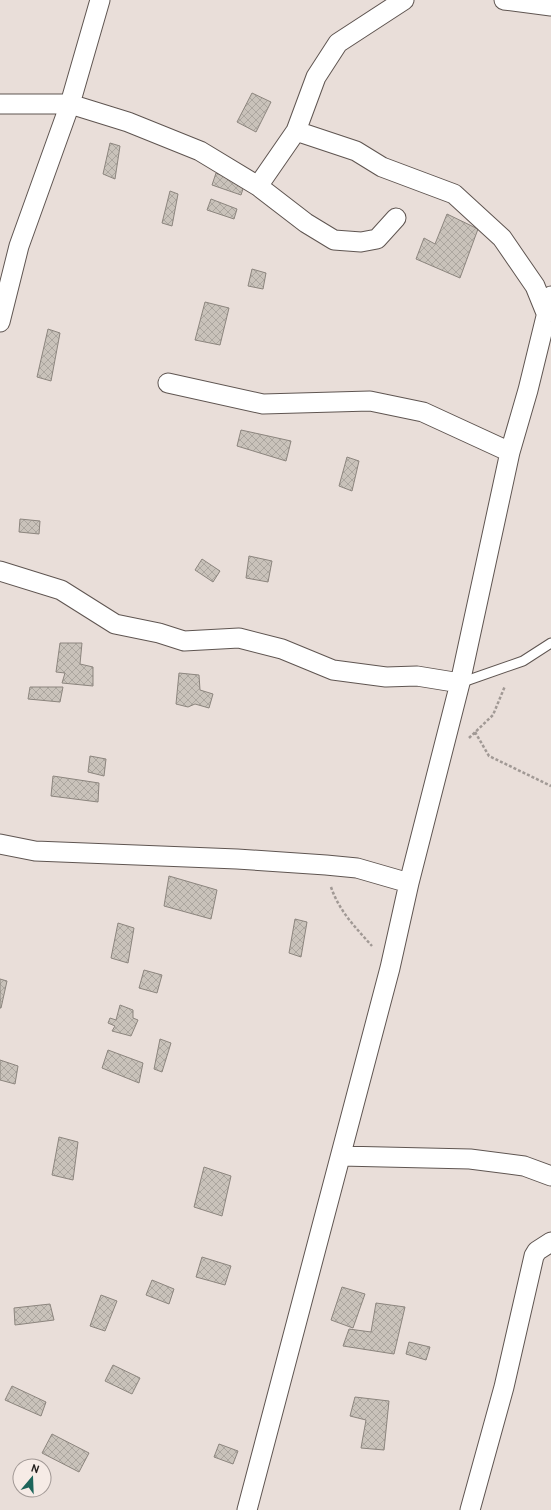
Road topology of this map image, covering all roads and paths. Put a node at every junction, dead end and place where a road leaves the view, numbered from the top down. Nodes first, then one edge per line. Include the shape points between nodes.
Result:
1 (100, 0) edge
2 (404, 0) edge
3 (504, 0) edge
4 (551, 6) edge
5 (0, 104) edge
6 (70, 104) junction
7 (296, 131) junction
8 (258, 186) junction
9 (396, 218) dead end
10 (548, 304) edge
11 (0, 322) edge
12 (168, 383) dead end
13 (510, 452) junction
14 (0, 571) edge
15 (551, 643) edge
16 (523, 661) junction
17 (460, 683) junction
18 (475, 732) junction
19 (465, 742) dead end
20 (551, 786) edge
21 (0, 844) edge
22 (329, 880) dead end
23 (409, 883) junction
24 (390, 968) junction
25 (341, 1156) junction
26 (551, 1176) edge
27 (551, 1242) edge
28 (247, 1510) edge
29 (470, 1510) edge

1 - 6 street
2 - 7 street via 338,43 316,77
3 - 4 street
5 - 6 street
6 - 8 street via 128,122 200,151
6 - 11 street via 19,246
7 - 8 street
7 - 10 street via 356,151 382,167 454,194 506,243
8 - 9 street via 306,223 334,240 361,242 376,239
10 - 13 street via 528,390
12 - 13 street via 263,404 370,401 423,412
13 - 17 street
14 - 17 street via 61,590 124,627 159,633 184,641 239,638 282,649 333,670 386,677 417,676
15 - 16 lane
16 - 17 lane
16 - 18 path via 501,694 493,715
17 - 23 street
18 - 19 path
18 - 20 path via 489,756
21 - 23 street via 35,851 326,865 357,868
22 - 24 path via 336,901 346,916
23 - 24 street
24 - 25 street
25 - 26 street via 470,1159 524,1166
25 - 28 street
27 - 29 street via 536,1251 534,1256 504,1387

